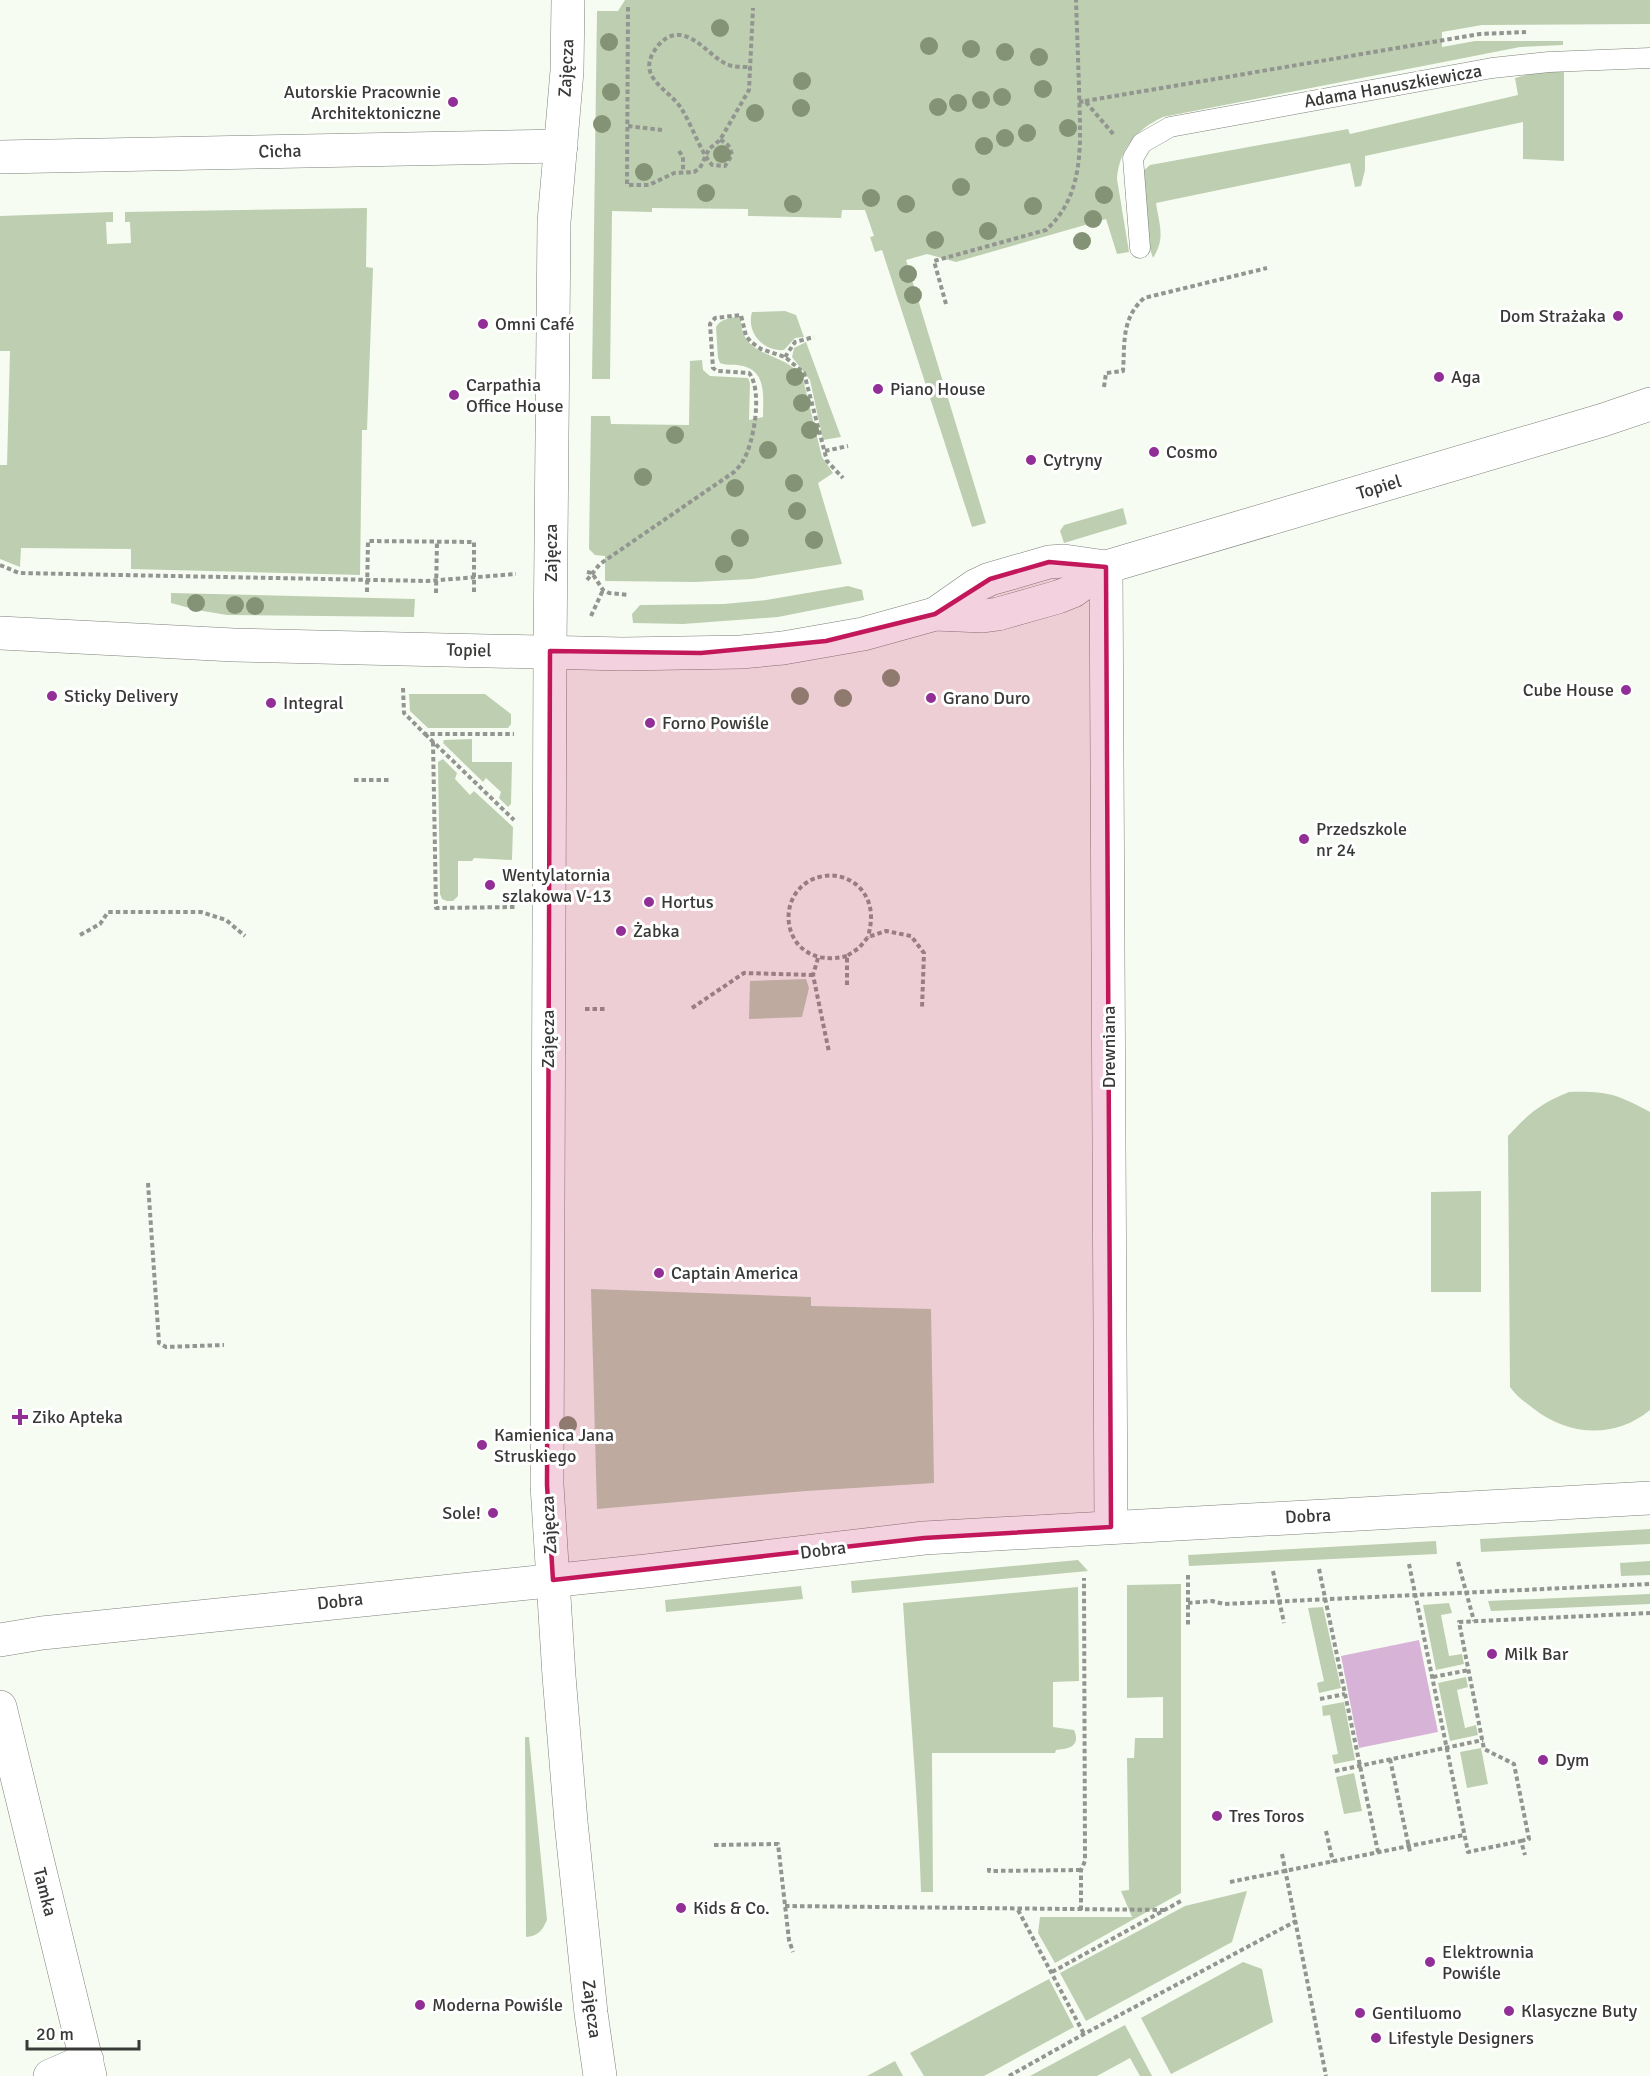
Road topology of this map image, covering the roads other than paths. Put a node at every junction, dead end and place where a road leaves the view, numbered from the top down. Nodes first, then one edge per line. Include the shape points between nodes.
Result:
1 (568, 0) edge
2 (1650, 58) edge
3 (561, 146) junction
4 (0, 157) edge
5 (1140, 248) dead end
6 (1650, 404) edge
7 (1106, 567) junction
8 (0, 633) edge
9 (550, 651) junction
10 (1650, 1498) edge
11 (1111, 1527) junction
12 (553, 1580) junction
13 (0, 1641) edge
14 (0, 1707) edge
15 (89, 2068) edge
16 (50, 2076) edge
17 (600, 2076) edge

1 - 3 street, Zajęcza
2 - 5 lane, Adama Hanuszkiewicza via 1492,68 1170,126 1137,150
3 - 4 street, Cicha
3 - 9 street, Zajęcza via 554,222
6 - 7 street, Topiel
7 - 9 street, Topiel via 1064,561 1041,564 975,586 935,614 863,634 783,648 701,654
7 - 11 street, Drewniana
8 - 9 street, Topiel via 234,645
9 - 12 street, Zajęcza via 547,1485
10 - 11 street, Dobra
11 - 12 street, Dobra via 924,1538
12 - 13 street, Dobra
12 - 17 street, Zajęcza via 572,1834
14 - 15 street, Tamka
15 - 16 street

